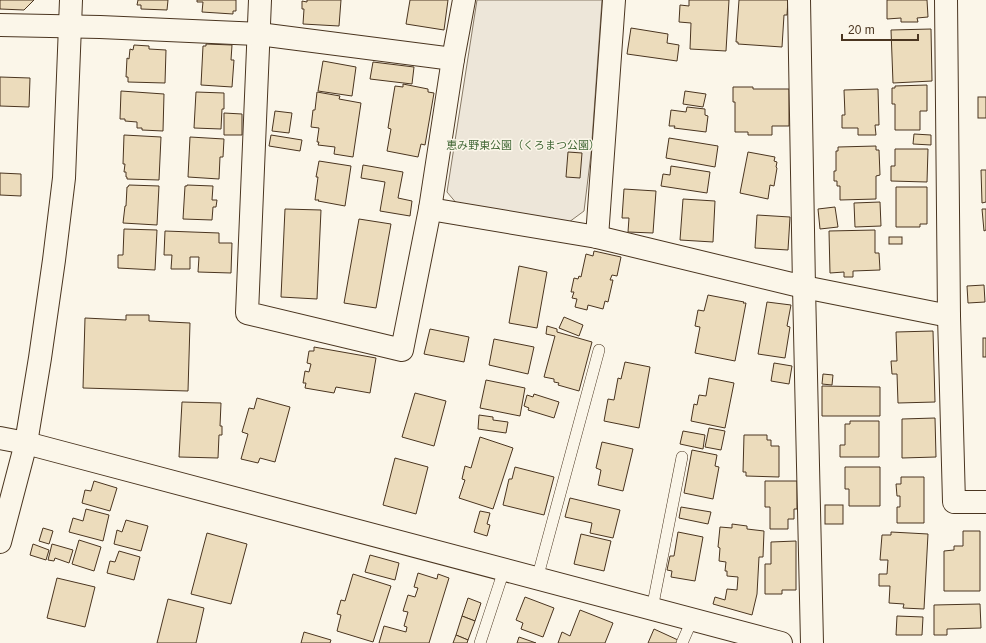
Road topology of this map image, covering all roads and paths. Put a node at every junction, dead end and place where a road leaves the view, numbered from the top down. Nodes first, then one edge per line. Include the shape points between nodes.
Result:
1 (72, 0) edge
2 (260, 0) edge
3 (464, 0) edge
4 (614, 0) edge
5 (799, 0) edge
6 (946, 0) edge
7 (0, 25) edge
8 (71, 26) junction
9 (258, 34) junction
10 (454, 58) junction
11 (430, 209) junction
12 (597, 237) junction
13 (804, 287) junction
14 (949, 316) junction
15 (599, 350) dead end
16 (0, 438) edge
17 (26, 443) junction
18 (682, 457) dead end
19 (986, 502) edge
20 (0, 542) edge
21 (504, 570) junction
22 (537, 579) junction
23 (652, 609) junction
24 (692, 620) junction
25 (770, 642) edge
26 (480, 643) edge
27 (682, 643) edge
28 (812, 643) edge

1 - 8 street
2 - 9 street
3 - 10 street
4 - 12 street
5 - 13 street
6 - 14 street
7 - 8 street
8 - 9 street
8 - 17 street via 64,178
9 - 10 street
9 - 11 street via 247,313 402,350
10 - 11 street
11 - 12 street
12 - 13 street
13 - 14 street
13 - 28 street
14 - 19 street via 954,502
15 - 22 lane
16 - 17 street
17 - 20 street
17 - 21 street
18 - 23 lane
21 - 22 street
21 - 26 lane
22 - 23 street
23 - 24 street
24 - 25 street
24 - 27 lane

